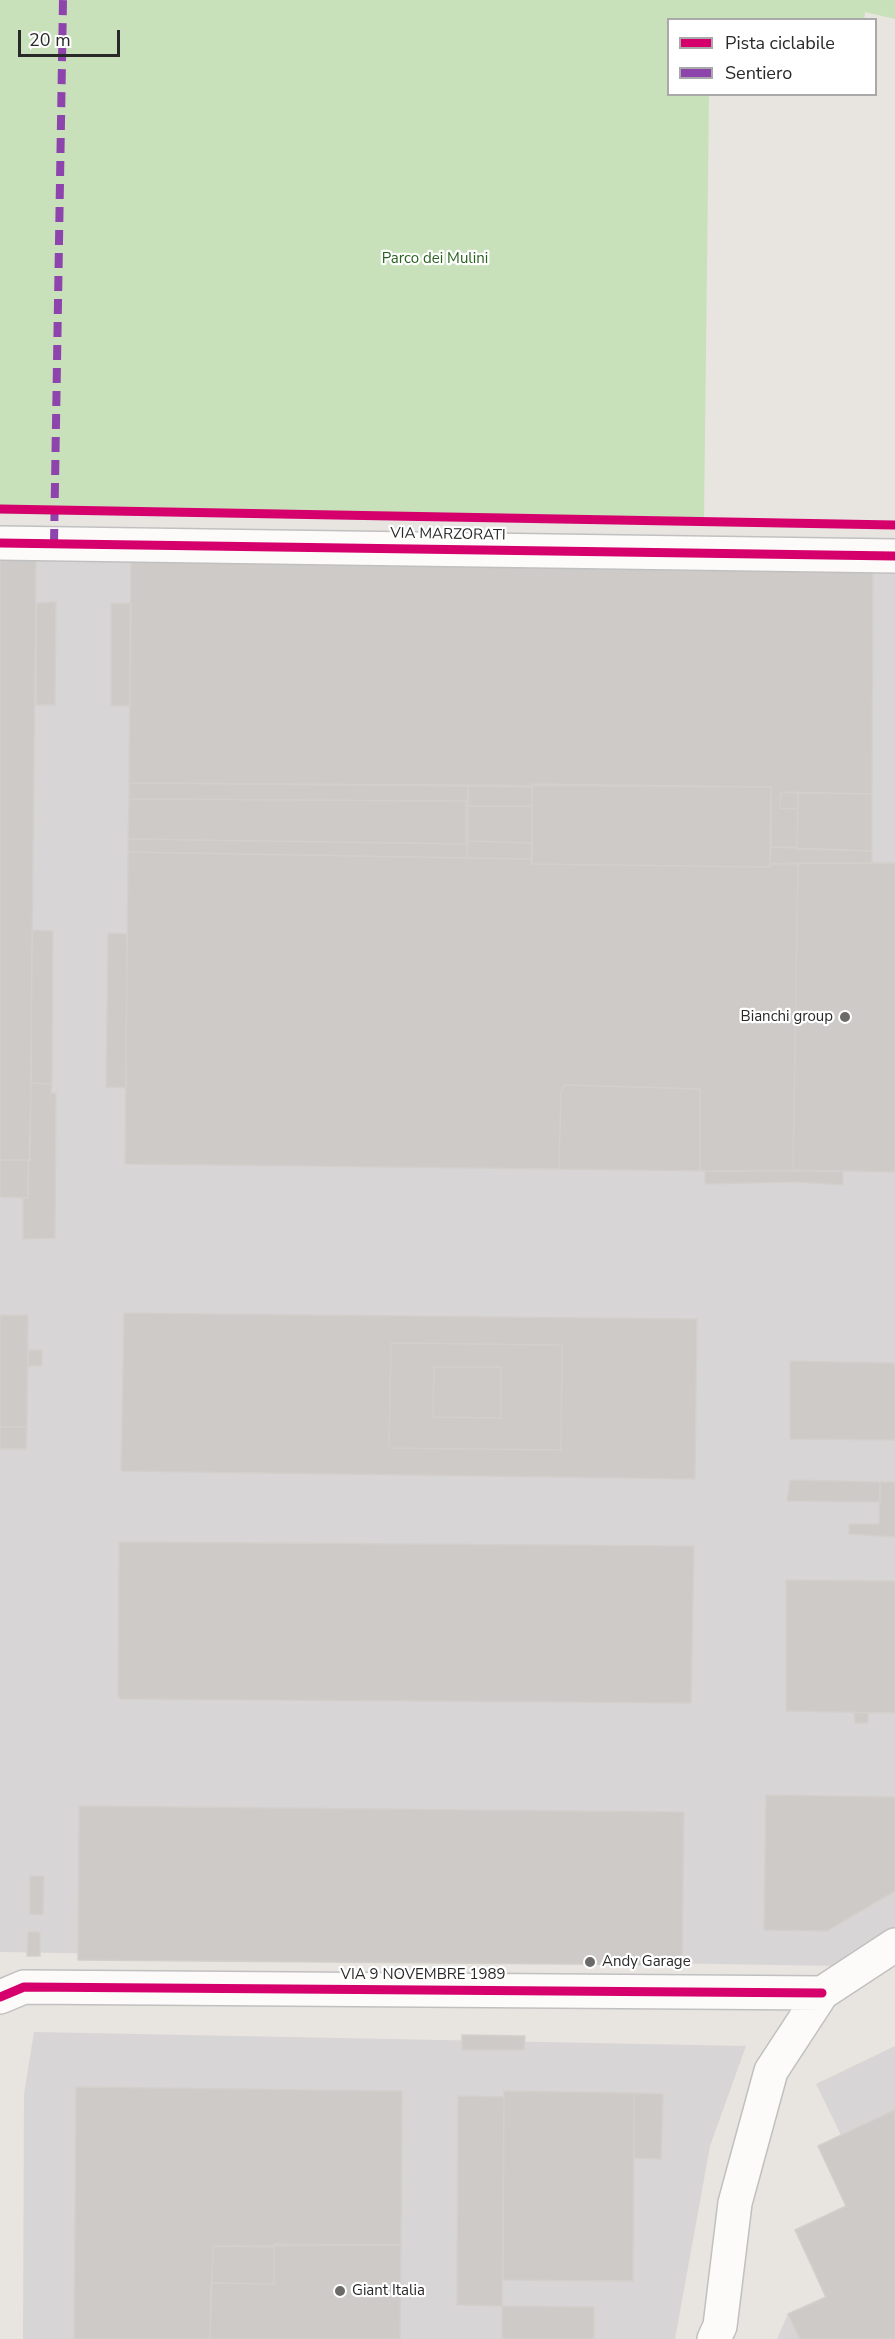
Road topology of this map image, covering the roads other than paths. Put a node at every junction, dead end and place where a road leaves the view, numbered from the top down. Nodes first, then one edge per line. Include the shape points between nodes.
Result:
1 (0, 543) edge
2 (895, 556) edge
3 (895, 1945) edge
4 (12, 1992) edge
5 (822, 1993) junction
6 (714, 2339) edge

1 - 2 street, VIA MARZORATI
3 - 5 street
4 - 5 street, VIA 9 NOVEMBRE 1989
5 - 6 street via 771,2071 735,2204 720,2326

